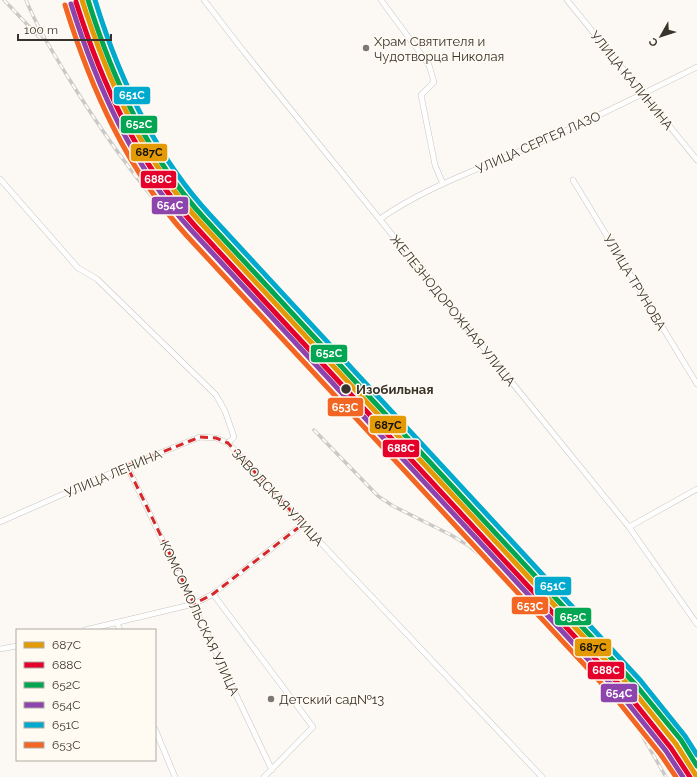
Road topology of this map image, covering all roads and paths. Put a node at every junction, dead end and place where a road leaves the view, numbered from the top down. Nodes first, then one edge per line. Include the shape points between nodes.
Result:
1 (204, 0) edge
2 (381, 0) edge
3 (567, 0) edge
4 (697, 67) edge
5 (644, 94) junction
6 (697, 160) edge
7 (0, 179) edge
8 (573, 180) dead end
9 (443, 184) junction
10 (380, 219) junction
11 (697, 384) edge
12 (228, 443) junction
13 (127, 466) junction
14 (697, 490) edge
15 (0, 522) edge
16 (302, 524) junction
17 (630, 527) junction
18 (213, 594) junction
19 (194, 604) junction
20 (117, 623) junction
21 (697, 624) edge
22 (90, 629) edge
23 (120, 629) edge
24 (16, 646) edge
25 (0, 649) edge
26 (156, 731) edge
27 (272, 770) junction
28 (175, 777) edge
29 (264, 777) edge
30 (542, 777) edge

1 - 10 street, ЖЕЛЕЗНОДОРОЖНАЯ УЛИЦА
2 - 9 street via 429,65 434,82 422,95 435,165
3 - 5 street, УЛИЦА КАЛИНИНА
4 - 5 street, УЛИЦА СЕРГЕЯ ЛАЗО
5 - 6 street, УЛИЦА КАЛИНИНА
5 - 9 street, УЛИЦА СЕРГЕЯ ЛАЗО via 529,148
7 - 12 street, ЗАВОДСКАЯ УЛИЦА via 78,268 97,279 216,395 234,437
8 - 11 street, УЛИЦА ТРУНОВА
9 - 10 street, УЛИЦА СЕРГЕЯ ЛАЗО via 395,208
10 - 17 street, ЖЕЛЕЗНОДОРОЖНАЯ УЛИЦА
12 - 13 street, УЛИЦА ЛЕНИНА via 216,438 200,437
12 - 16 street, ЗАВОДСКАЯ УЛИЦА
13 - 15 street, УЛИЦА ЛЕНИНА
13 - 19 street, КОМСОМОЛЬСКАЯ УЛИЦА
14 - 17 street
16 - 18 street
16 - 30 street, ЗАВОДСКАЯ УЛИЦА
17 - 21 street, ЖЕЛЕЗНОДОРОЖНАЯ УЛИЦА
18 - 19 street
18 - 27 street, КОМСОМОЛЬСКАЯ УЛИЦА via 313,727
19 - 20 street
19 - 27 street, КОМСОМОЛЬСКАЯ УЛИЦА
20 - 22 street
20 - 23 street
24 - 25 street
26 - 28 street
27 - 29 street, КОМСОМОЛЬСКАЯ УЛИЦА

